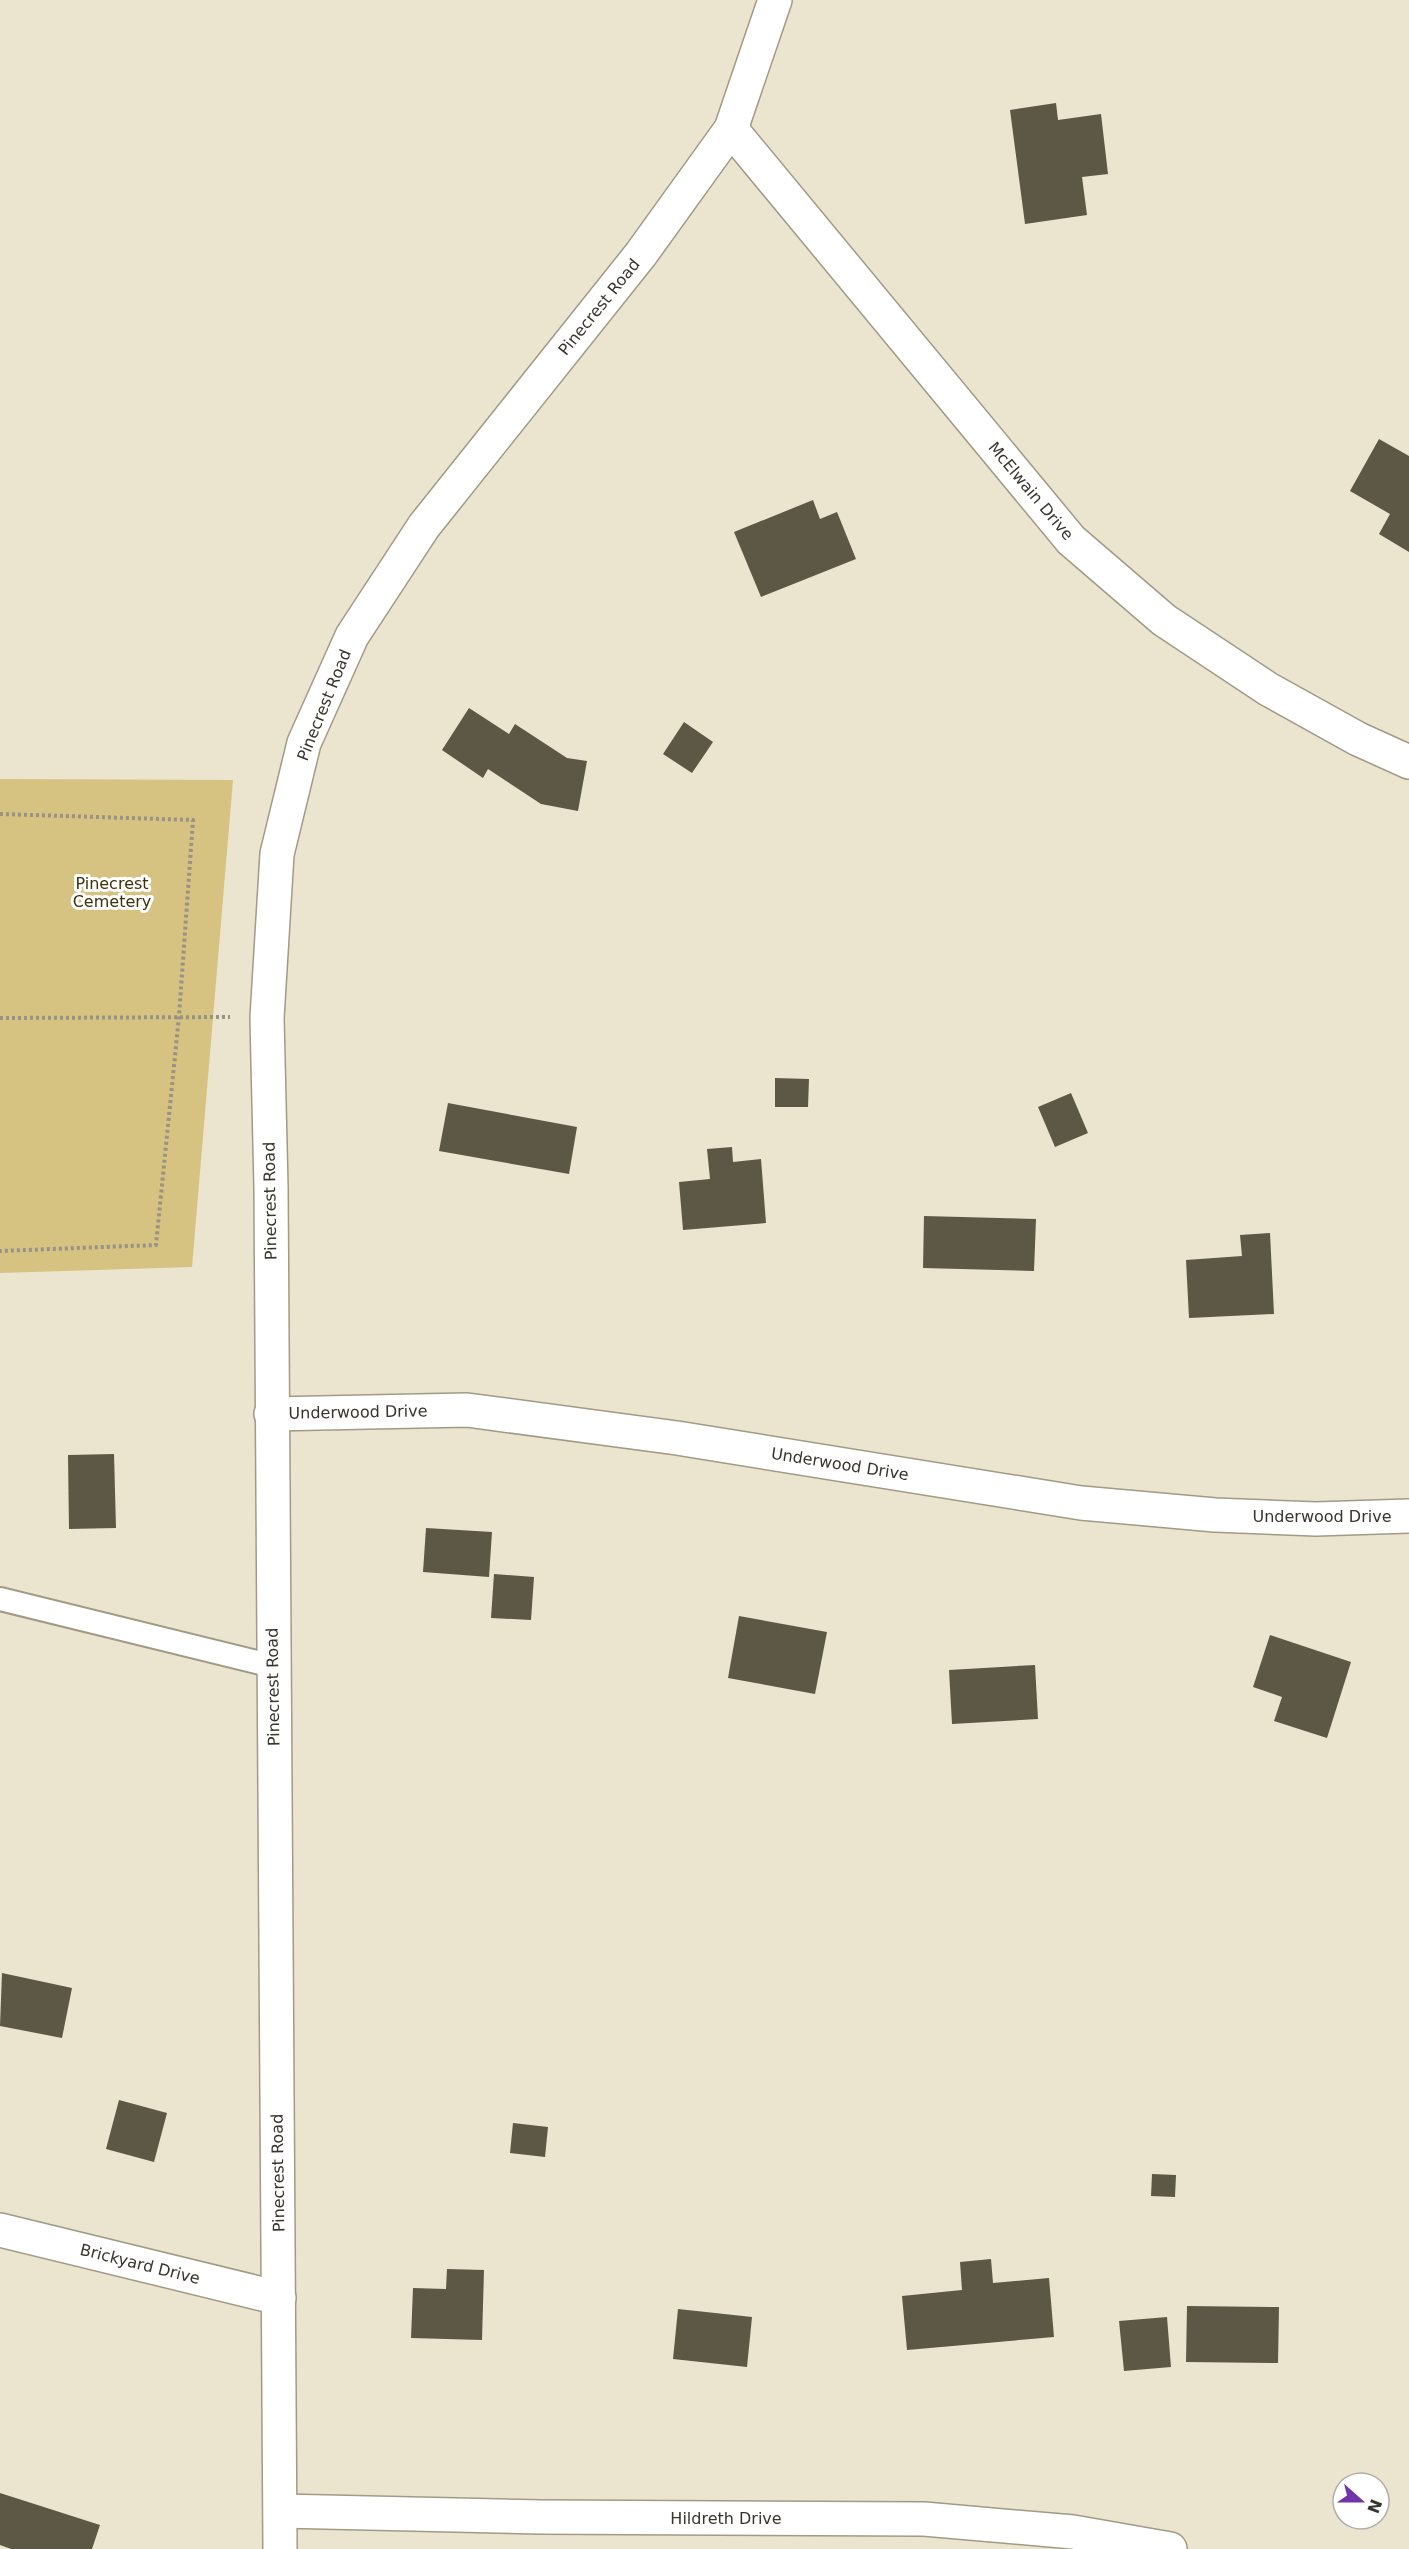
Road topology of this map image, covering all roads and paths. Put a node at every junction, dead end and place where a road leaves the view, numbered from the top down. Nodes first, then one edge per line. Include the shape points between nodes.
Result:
1 (775, 0) edge
2 (731, 129) junction
3 (1409, 762) edge
4 (0, 814) edge
5 (179, 1016) junction
6 (0, 1018) edge
7 (267, 1018) junction
8 (0, 1251) edge
9 (271, 1414) junction
10 (1409, 1516) edge
11 (0, 1599) edge
12 (273, 1666) junction
13 (0, 2230) edge
14 (279, 2298) junction
15 (280, 2511) junction
16 (280, 2549) edge
17 (1170, 2549) edge

1 - 2 street, Pinecrest Road
2 - 3 street, McElwain Drive via 1071,540 1164,620 1268,689 1358,739
2 - 7 street, Pinecrest Road via 641,254 424,526 352,636 304,743 277,854
4 - 5 path via 193,820
5 - 6 path
5 - 7 path
5 - 8 path via 156,1245
7 - 9 street, Pinecrest Road
9 - 10 street, Underwood Drive via 467,1410 666,1436 1081,1503 1215,1515 1316,1519
9 - 12 street, Pinecrest Road
11 - 12 lane
12 - 14 street, Pinecrest Road
13 - 14 street, Brickyard Drive
14 - 15 street, Pinecrest Road
15 - 16 street, Pinecrest Road
15 - 17 street, Hildreth Drive via 924,2519 1073,2532

